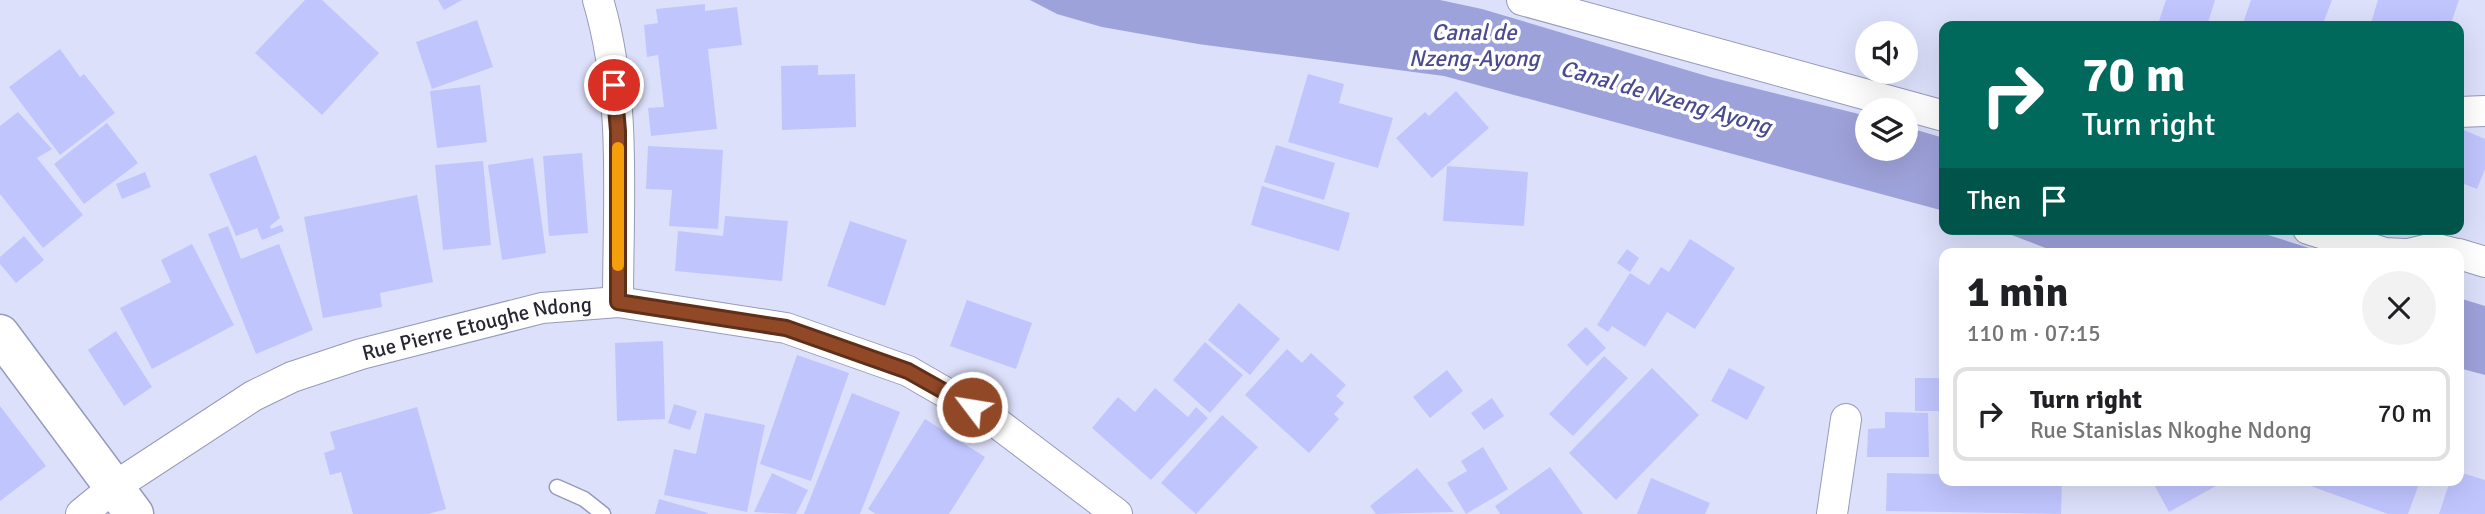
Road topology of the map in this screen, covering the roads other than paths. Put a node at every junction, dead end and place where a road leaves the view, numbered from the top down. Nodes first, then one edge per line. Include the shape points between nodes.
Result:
1 (598, 0) edge
2 (1522, 0) edge
3 (2485, 111) edge
4 (2464, 112) edge
5 (1939, 115) edge
6 (2327, 235) edge
7 (2369, 248) edge
8 (2464, 256) edge
9 (2485, 262) edge
10 (618, 302) junction
11 (0, 334) edge
12 (1846, 419) dead end
13 (557, 487) dead end
14 (124, 501) edge
15 (81, 514) edge
16 (603, 514) edge
17 (1117, 514) edge
18 (1832, 514) edge

1 - 10 street via 610,39 618,131
2 - 5 street
3 - 4 street
6 - 7 street
8 - 9 street
10 - 14 street, Rue Pierre Etoughe Ndong via 542,308 361,354 292,377 253,396
10 - 17 street, Rue Pierre Etoughe Ndong via 786,328 908,371 993,420
11 - 14 main road
12 - 18 street
13 - 16 lane
14 - 15 street, Rue Pierre Etoughe Ndong

